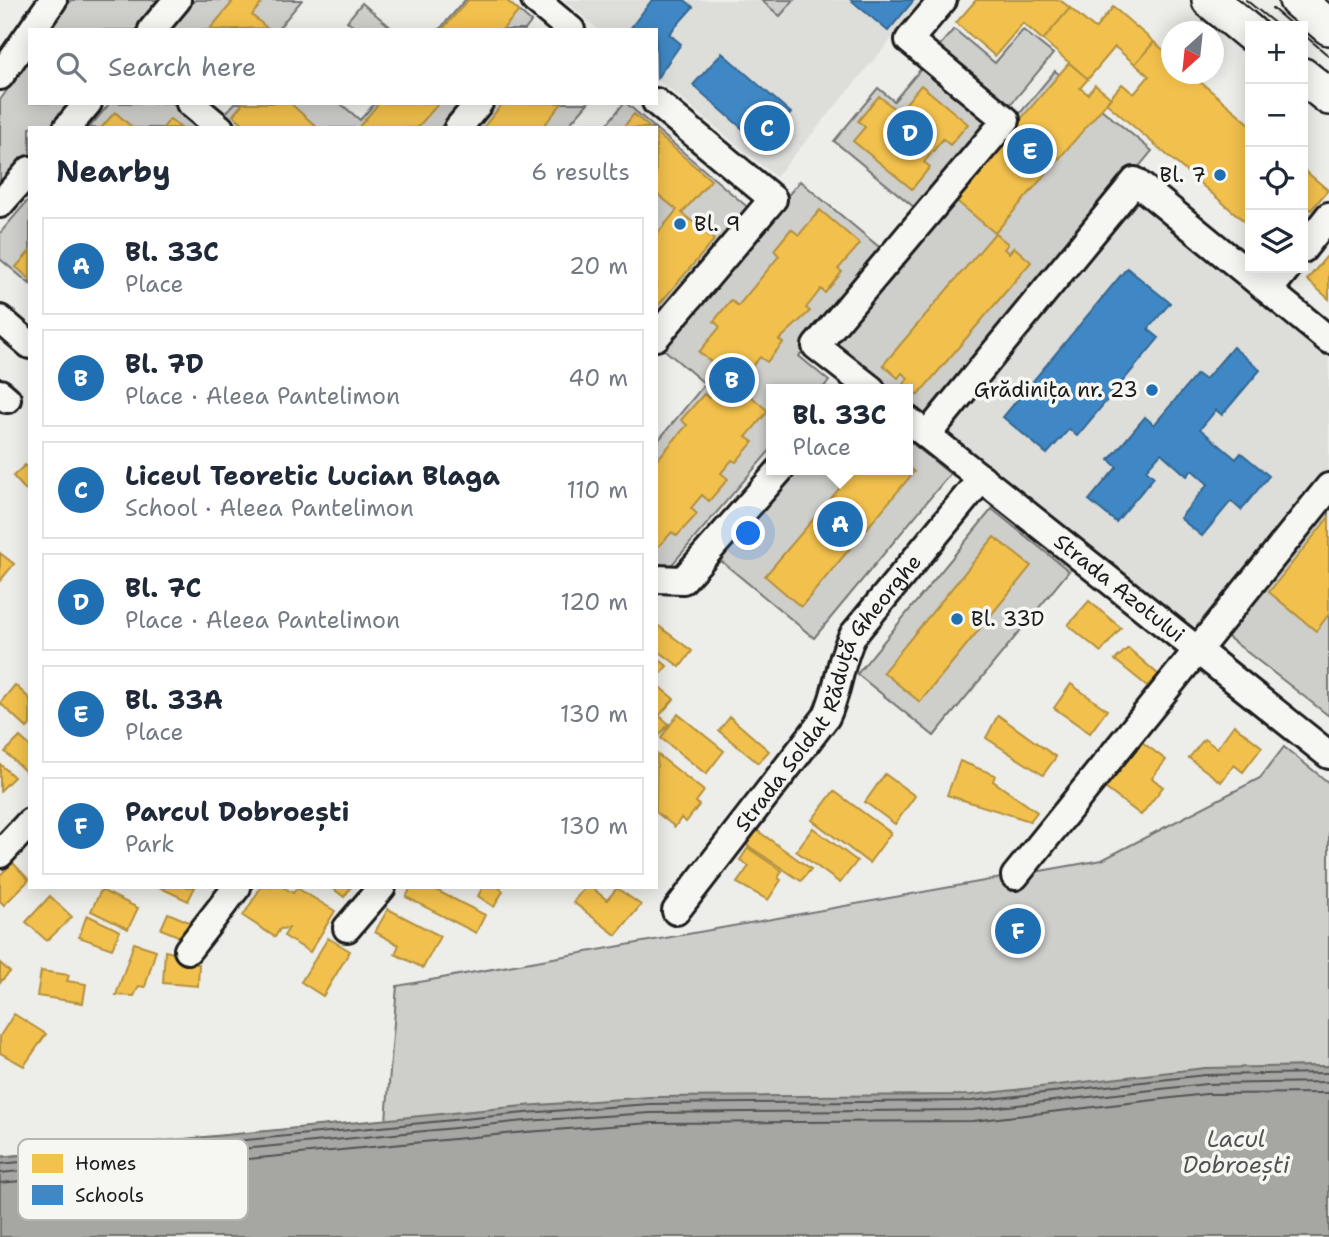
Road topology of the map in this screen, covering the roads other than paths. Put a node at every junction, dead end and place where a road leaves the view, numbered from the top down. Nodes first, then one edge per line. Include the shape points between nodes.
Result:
1 (52, 0) edge
2 (177, 0) edge
3 (943, 0) edge
4 (1210, 0) edge
5 (1297, 0) edge
6 (1329, 26) edge
7 (33, 28) edge
8 (154, 28) edge
9 (1245, 29) edge
10 (28, 35) edge
11 (0, 76) edge
12 (1308, 80) edge
13 (1329, 97) edge
14 (658, 104) edge
15 (86, 105) edge
16 (192, 105) edge
17 (477, 105) edge
18 (69, 126) edge
19 (217, 126) edge
20 (460, 126) edge
21 (28, 172) edge
22 (0, 204) edge
23 (1329, 216) edge
24 (1308, 242) edge
25 (1283, 273) edge
26 (1269, 290) junction
27 (0, 320) edge
28 (658, 335) edge
29 (1329, 340) edge
30 (28, 343) edge
31 (857, 384) edge
32 (918, 427) edge
33 (776, 475) edge
34 (982, 478) junction
35 (1329, 487) edge
36 (658, 579) edge
37 (1198, 651) junction
38 (1329, 755) edge
39 (28, 824) edge
40 (0, 854) edge
41 (1015, 876) dead end
42 (235, 889) edge
43 (380, 889) edge
44 (676, 911) dead end
45 (348, 928) dead end
46 (188, 950) dead end

1 - 7 street
2 - 8 street
3 - 31 street via 909,40 1006,120 816,346
4 - 9 main road
5 - 6 main road
10 - 11 street
12 - 13 main road
14 - 28 street via 773,199
15 - 18 street
16 - 19 street
17 - 20 street
21 - 22 street
23 - 24 street
25 - 26 street
26 - 29 street
26 - 32 street via 1135,181
27 - 30 street
32 - 34 street, Strada Azotului
33 - 36 street via 683,580
34 - 37 street, Strada Azotului
34 - 44 street, Strada Soldat Răduță Gheorghe via 853,635 842,654 826,717
35 - 37 street
37 - 38 street, Strada Azotului
37 - 41 street
39 - 40 street
42 - 46 street
43 - 45 street

